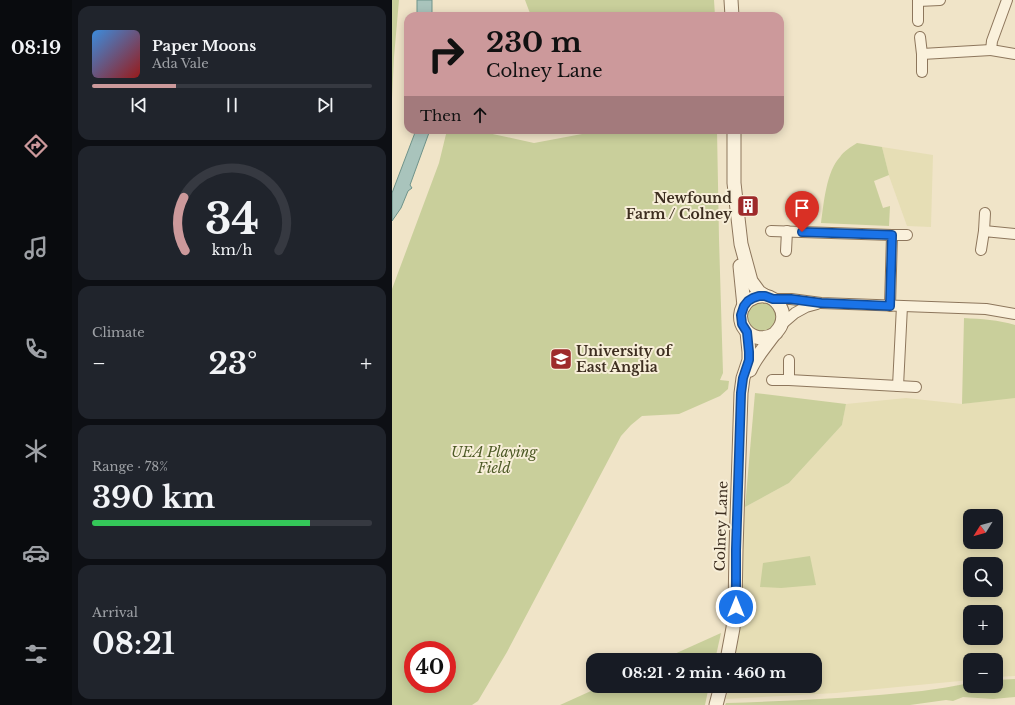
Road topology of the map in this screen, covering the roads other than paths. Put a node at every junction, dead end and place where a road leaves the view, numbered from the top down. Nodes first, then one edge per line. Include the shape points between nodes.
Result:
1 (731, 0) edge
2 (940, 0) edge
3 (1007, 0) edge
4 (918, 1) edge
5 (732, 12) edge
6 (918, 21) dead end
7 (920, 37) dead end
8 (991, 50) junction
9 (922, 54) junction
10 (1015, 54) edge
11 (922, 72) dead end
12 (734, 134) edge
13 (985, 213) dead end
14 (771, 231) dead end
15 (787, 231) junction
16 (984, 231) junction
17 (1015, 234) edge
18 (892, 235) junction
19 (907, 235) dead end
20 (741, 244) junction
21 (981, 250) dead end
22 (786, 251) dead end
23 (769, 298) junction
24 (821, 303) junction
25 (744, 306) junction
26 (890, 306) junction
27 (902, 306) junction
28 (1015, 314) edge
29 (779, 329) junction
30 (747, 332) junction
31 (789, 360) dead end
32 (772, 380) dead end
33 (789, 380) junction
34 (898, 386) junction
35 (916, 387) dead end
36 (741, 393) junction
37 (728, 653) edge
38 (719, 693) edge
39 (716, 705) edge

1 - 5 street
2 - 4 street
3 - 8 street
4 - 6 street
7 - 9 street
8 - 9 street
8 - 10 street
9 - 11 street
12 - 20 street, Colney Lane via 734,183
13 - 16 street
14 - 15 street
15 - 18 street
15 - 22 street
16 - 17 street
16 - 21 street
18 - 19 street
18 - 26 street
20 - 23 street, Colney Lane via 751,282 759,292
20 - 25 street, Colney Lane via 740,268
23 - 24 street
23 - 25 street via 759,296
23 - 29 street, Colney Lane via 778,303 783,313
24 - 26 street
24 - 29 street via 795,313
25 - 30 street, Colney Lane via 741,319
26 - 27 street
27 - 28 street via 986,309
27 - 34 street
29 - 30 street via 770,336 760,338
29 - 36 street, Colney Lane via 754,362
30 - 36 street, Colney Lane via 749,360
31 - 33 street
32 - 33 street
33 - 34 street
34 - 35 street
36 - 37 street, Colney Lane via 736,607
38 - 39 street

